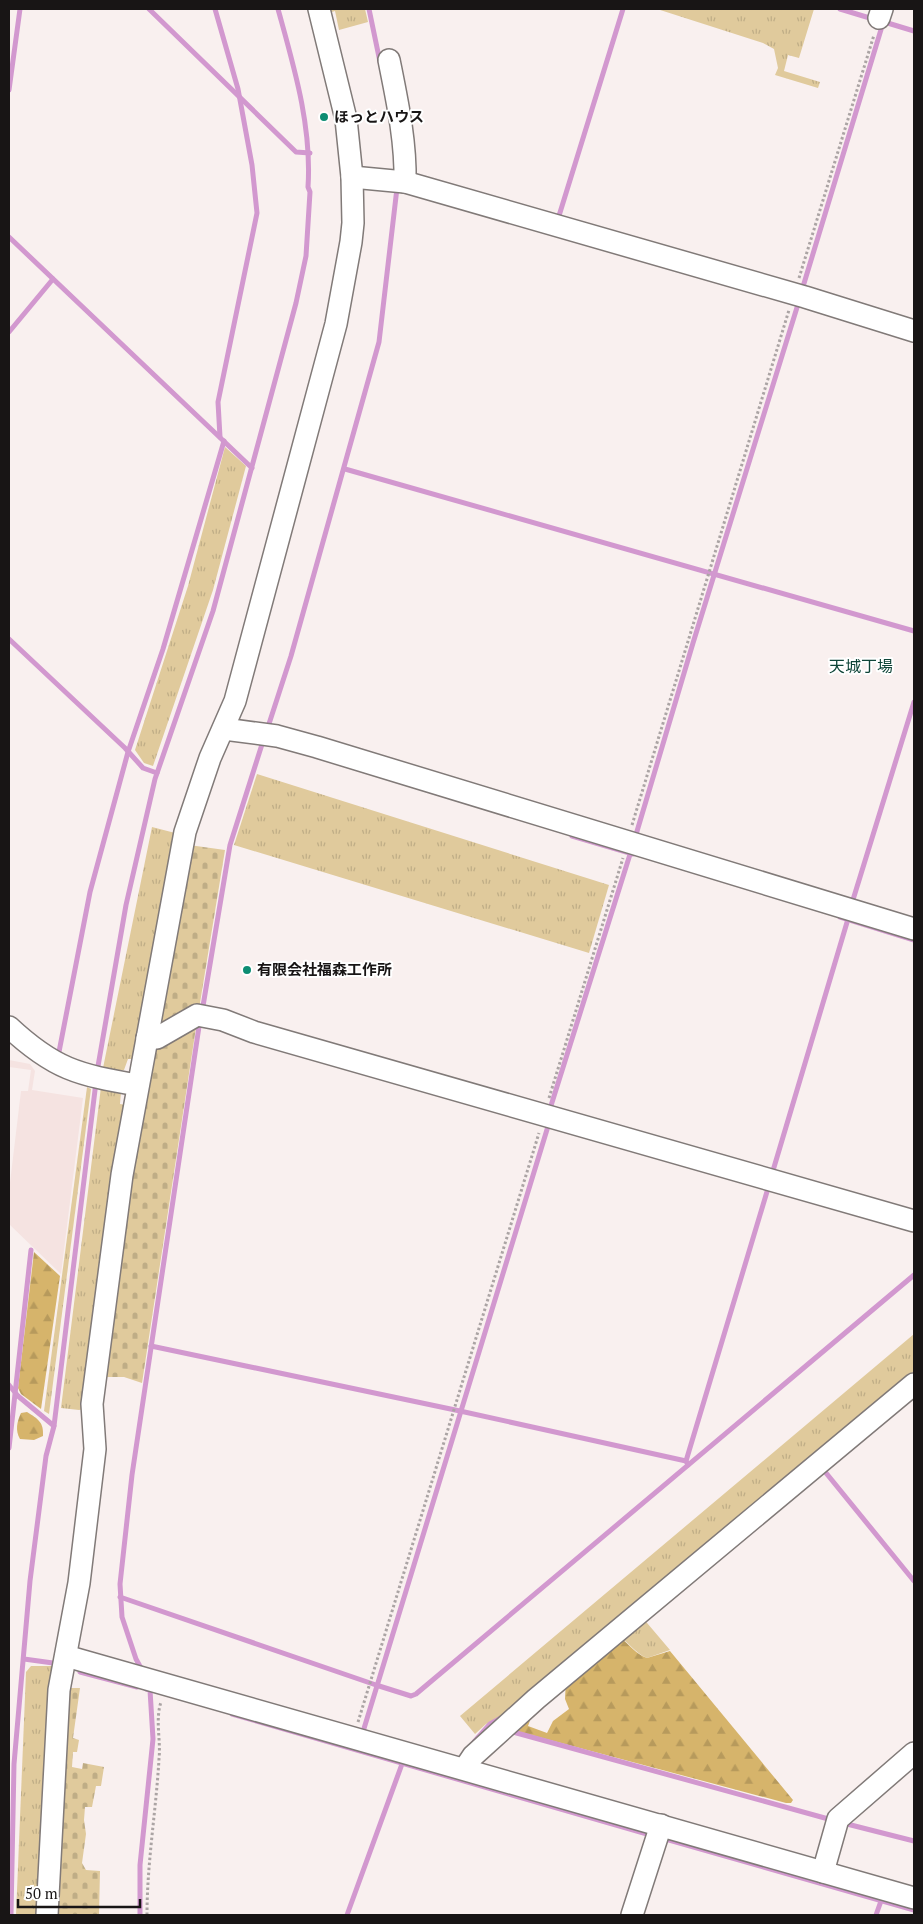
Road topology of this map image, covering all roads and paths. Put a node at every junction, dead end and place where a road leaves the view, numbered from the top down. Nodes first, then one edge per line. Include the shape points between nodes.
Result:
1 (319, 9) edge
2 (879, 20) edge
3 (389, 60) dead end
4 (352, 177) junction
5 (405, 182) junction
6 (797, 298) junction
7 (914, 331) edge
8 (224, 729) junction
9 (630, 846) junction
10 (914, 929) edge
11 (9, 1026) edge
12 (147, 1038) junction
13 (138, 1084) junction
14 (543, 1121) junction
15 (914, 1221) edge
16 (914, 1384) edge
17 (66, 1656) junction
18 (162, 1700) dead end
19 (358, 1739) junction
20 (914, 1753) edge
21 (465, 1768) junction
22 (658, 1833) junction
23 (819, 1871) junction
24 (914, 1898) edge
25 (47, 1915) edge
26 (147, 1915) edge
27 (632, 1915) edge

1 - 4 street via 346,119
2 - 6 path
3 - 5 street via 401,123
4 - 5 street
4 - 8 street via 354,223 336,324 235,701
5 - 6 street
6 - 7 street
6 - 9 path via 710,568
8 - 9 street via 266,735 326,750
8 - 12 street via 210,758 185,832
9 - 10 street
9 - 14 path
11 - 13 street via 54,1063 95,1077
12 - 13 street
12 - 14 street via 157,1038 201,1015
13 - 17 street via 122,1175 92,1404 94,1449 79,1583
14 - 15 street
14 - 19 path via 369,1685
16 - 21 street via 507,1725 472,1756
17 - 19 street
17 - 25 street via 59,1690
18 - 26 path via 158,1719 160,1755
19 - 21 street
20 - 23 street via 837,1822
21 - 22 street
22 - 23 street
22 - 27 street
23 - 24 street

